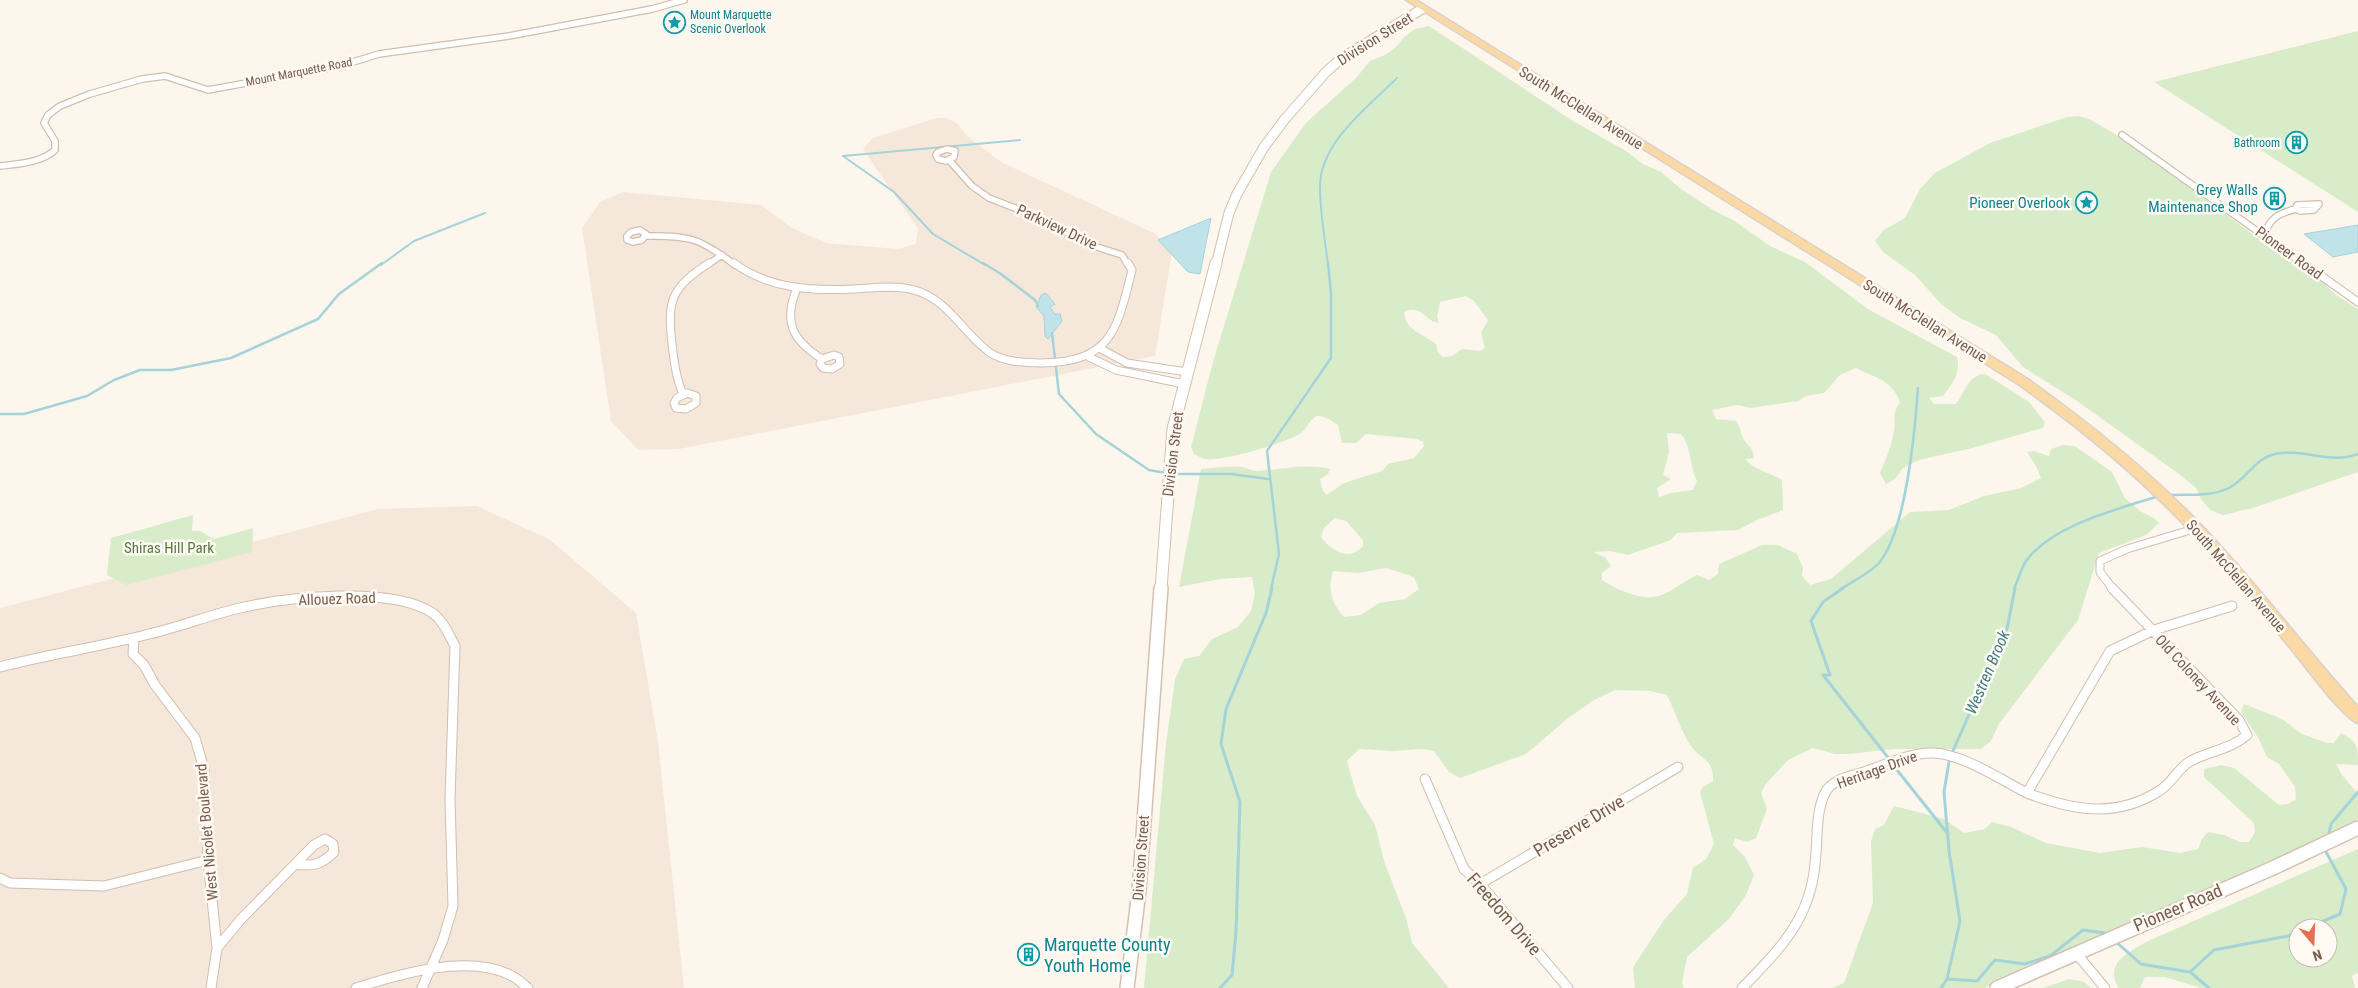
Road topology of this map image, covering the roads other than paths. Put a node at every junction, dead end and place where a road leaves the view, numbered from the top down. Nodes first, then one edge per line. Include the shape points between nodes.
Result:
1 (684, 0) edge
2 (1410, 0) edge
3 (1422, 9) junction
4 (2122, 134) dead end
5 (949, 160) dead end
6 (0, 166) edge
7 (2296, 209) dead end
8 (646, 236) dead end
9 (2265, 236) junction
10 (722, 256) junction
11 (797, 288) junction
12 (2358, 302) edge
13 (1101, 350) junction
14 (1089, 357) junction
15 (822, 359) dead end
16 (1187, 372) junction
17 (1184, 384) junction
18 (683, 394) dead end
19 (2197, 528) junction
20 (2232, 606) dead end
21 (2152, 630) junction
22 (134, 638) junction
23 (0, 667) edge
24 (2358, 717) edge
25 (1678, 767) dead end
26 (1425, 779) dead end
27 (2026, 793) junction
28 (2358, 828) edge
29 (208, 860) junction
30 (296, 864) dead end
31 (0, 878) edge
32 (1480, 884) junction
33 (217, 948) junction
34 (2076, 953) junction
35 (430, 968) junction
36 (211, 988) edge
37 (356, 988) edge
38 (422, 988) edge
39 (528, 988) edge
40 (1127, 988) edge
41 (1568, 988) edge
42 (1742, 988) edge
43 (1997, 988) edge
44 (2105, 988) edge

1 - 6 street, Mount Marquette Road via 509,36 379,54 352,63 208,90 195,89 164,76 148,77 74,100 53,110 46,116 44,124 56,143 52,154
2 - 3 main road, South McClellan Avenue
3 - 16 street, Division Street via 1331,67 1262,146 1242,180 1229,213
3 - 19 main road, South McClellan Avenue via 2022,381 2128,461
4 - 9 street, Pioneer Road
5 - 13 street, Parkview Drive via 972,186 989,198 1091,245 1122,255 1132,270 1121,312
7 - 9 street via 2280,213 2270,221
8 - 10 street via 698,240
9 - 12 street, Pioneer Road
10 - 11 street via 750,274
10 - 18 street via 688,278 673,297 669,313 678,383
11 - 14 street via 904,288 923,293 936,302 992,354 1034,363 1061,363
11 - 15 street via 789,305 794,334 807,350
13 - 14 street
13 - 16 street via 1127,363
14 - 17 street via 1116,370
16 - 17 street, Division Street
17 - 40 street, Division Street via 1173,429 1170,459 1139,891
19 - 21 street, Old Coloney Avenue via 2127,549 2100,561 2100,572 2108,584
19 - 24 main road, South McClellan Avenue
20 - 21 street
21 - 27 street via 2110,651
21 - 27 street, Old Coloney Avenue via 2239,720 2247,735 2238,744 2186,764 2160,791 2138,801 2078,809
22 - 23 street, Allouez Road
22 - 29 street, West Nicolet Boulevard via 133,654 195,738 204,769
22 - 35 street, Allouez Road via 254,606 302,599 369,596 406,602 434,614 455,646 450,800 453,906
25 - 32 street, Preserve Drive
26 - 32 street, Freedom Drive via 1464,869
27 - 42 street, Heritage Drive via 1967,763 1932,752 1837,781 1826,791 1821,804 1813,886 1803,912 1786,941
28 - 34 street, Pioneer Road via 2274,868
29 - 31 street via 104,886 10,883
29 - 33 street, West Nicolet Boulevard
30 - 33 street
32 - 41 street, Freedom Drive
33 - 36 street, West Nicolet Boulevard
34 - 43 street, Pioneer Road
34 - 44 street
35 - 37 street
35 - 38 street, Allouez Road
35 - 39 street via 479,968 502,972 519,978

